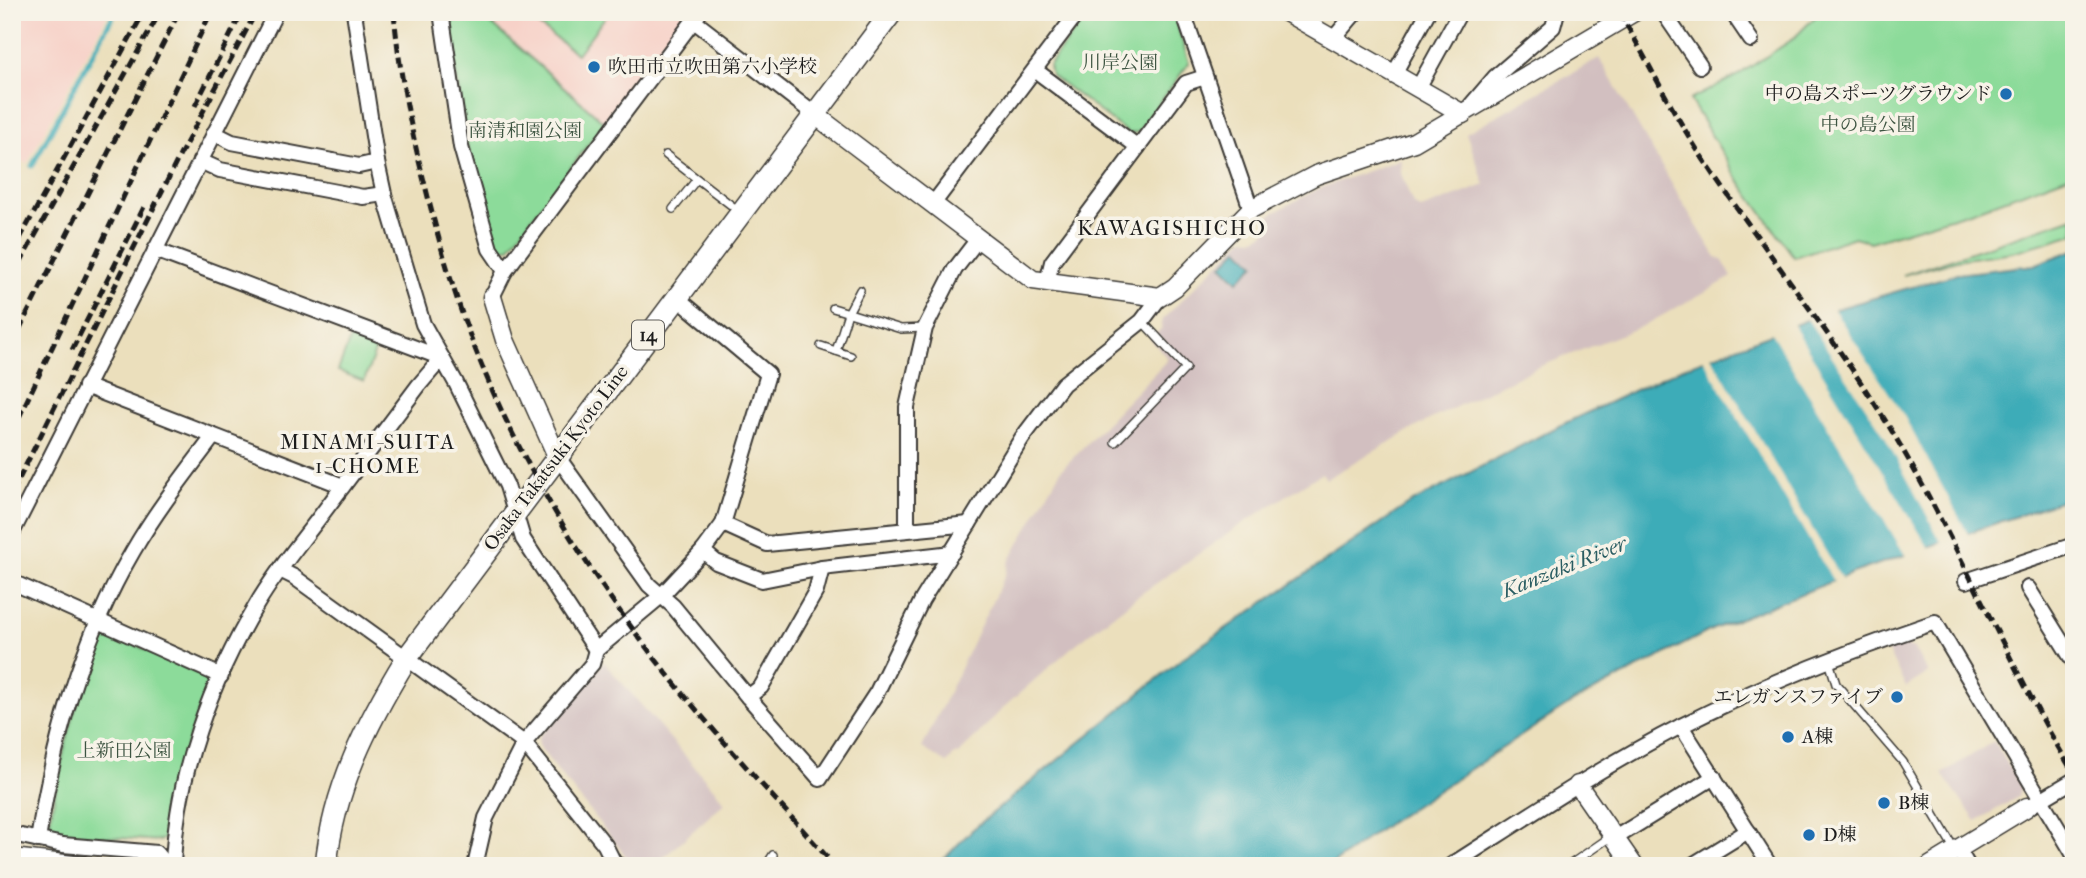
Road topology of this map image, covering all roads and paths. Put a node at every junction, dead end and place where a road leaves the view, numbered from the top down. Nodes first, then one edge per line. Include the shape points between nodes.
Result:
1 (276, 12) edge
2 (354, 12) edge
3 (441, 12) edge
4 (892, 12) edge
5 (1078, 12) edge
6 (1183, 12) edge
7 (1286, 12) edge
8 (1356, 12) edge
9 (1428, 12) edge
10 (1460, 12) edge
11 (1557, 12) edge
12 (1634, 12) edge
13 (1663, 12) edge
14 (1732, 12) edge
15 (697, 16) edge
16 (1333, 39) junction
17 (1751, 40) dead end
18 (1700, 66) dead end
19 (1035, 70) junction
20 (1394, 74) junction
21 (1205, 77) junction
22 (1418, 88) junction
23 (814, 114) junction
24 (1463, 114) junction
25 (214, 133) junction
26 (1138, 147) junction
27 (666, 155) dead end
28 (200, 161) junction
29 (377, 162) junction
30 (697, 179) junction
31 (384, 194) junction
32 (933, 204) junction
33 (673, 209) dead end
34 (1251, 209) junction
35 (740, 212) junction
36 (978, 239) junction
37 (155, 250) junction
38 (505, 271) junction
39 (1047, 282) junction
40 (860, 290) dead end
41 (492, 297) joint
42 (676, 297) junction
43 (1160, 297) junction
44 (833, 308) dead end
45 (848, 313) junction
46 (1142, 321) junction
47 (925, 328) junction
48 (821, 346) dead end
49 (836, 351) junction
50 (850, 356) dead end
51 (442, 358) junction
52 (85, 386) junction
53 (213, 437) junction
54 (1115, 442) dead end
55 (557, 456) junction
56 (343, 486) junction
57 (515, 514) junction
58 (723, 524) junction
59 (969, 524) junction
60 (908, 530) junction
61 (12, 533) edge
62 (2074, 545) edge
63 (703, 551) junction
64 (952, 553) junction
65 (822, 568) junction
66 (280, 570) junction
67 (1966, 581) dead end
68 (12, 582) edge
69 (2028, 587) dead end
70 (661, 596) junction
71 (98, 620) junction
72 (597, 650) junction
73 (406, 659) junction
74 (1829, 660) junction
75 (2074, 662) edge
76 (221, 677) junction
77 (748, 697) junction
78 (1681, 726) junction
79 (524, 743) junction
80 (1714, 777) junction
81 (2074, 780) edge
82 (1578, 785) junction
83 (2034, 804) junction
84 (1748, 831) junction
85 (12, 834) edge
86 (1614, 837) junction
87 (38, 840) junction
88 (1957, 850) junction
89 (773, 855) dead end
90 (2074, 855) edge
91 (12, 858) edge
92 (615, 865) edge
93 (82, 866) edge
94 (171, 866) edge
95 (326, 866) edge
96 (475, 866) edge
97 (766, 866) edge
98 (1451, 866) edge
99 (1568, 866) edge
100 (1634, 866) edge
101 (1691, 866) edge
102 (1770, 866) edge
103 (1930, 866) edge
104 (1968, 866) edge

1 - 25 street
2 - 29 street
3 - 38 street via 461,147 490,249
4 - 23 main road, Osaka Takatsuki Kyoto Line / 14
5 - 19 street
6 - 21 street
7 - 16 street
8 - 16 street
9 - 20 street
10 - 22 street
11 - 24 street via 1553,27 1495,77
12 - 24 street
13 - 18 street
14 - 17 street
15 - 23 street
15 - 38 street
16 - 20 street
19 - 26 street
19 - 32 street
20 - 22 street
21 - 26 street via 1186,83
21 - 34 street
22 - 24 street
23 - 32 street
23 - 35 main road, Osaka Takatsuki Kyoto Line / 14
24 - 34 street via 1414,142 1316,175
25 - 28 street
25 - 29 street via 232,142 359,166
26 - 39 street via 1052,261
27 - 30 lane
28 - 31 street via 220,170 363,197
28 - 37 street
29 - 31 street
30 - 33 lane
30 - 35 lane
31 - 51 street via 423,324
32 - 36 street
34 - 43 street
35 - 42 main road, Osaka Takatsuki Kyoto Line / 14
36 - 39 street via 1033,280
36 - 47 street via 955,269
37 - 51 street
37 - 52 street
38 - 41 street
39 - 43 street
40 - 45 lane
41 - 55 street via 505,340
42 - 55 main road, Osaka Takatsuki Kyoto Line / 14
42 - 58 street via 768,374
43 - 46 street
44 - 45 lane
45 - 47 lane via 901,329
45 - 49 lane
46 - 54 lane via 1186,368
46 - 59 street via 1063,384 1022,438
47 - 60 street via 907,407
48 - 49 lane
49 - 50 lane
51 - 56 street
51 - 57 street via 507,486
52 - 53 street
52 - 61 street
53 - 56 street
53 - 71 street via 127,561
55 - 57 main road, Osaka Takatsuki Kyoto Line / 14
55 - 70 street
56 - 66 street
57 - 72 street via 523,539
57 - 73 main road, Osaka Takatsuki Kyoto Line / 14
58 - 60 street via 767,544
58 - 63 street
59 - 60 street
59 - 64 street
62 - 67 street
63 - 65 street via 716,562 762,580
63 - 70 street
64 - 65 street
64 - 77 street via 922,600 877,692 820,779
65 - 77 street via 816,591 761,687
66 - 73 street
66 - 76 street via 258,602
68 - 71 street
69 - 75 street
70 - 72 street
70 - 77 street
71 - 76 street
71 - 87 street via 63,716
72 - 79 street via 592,664
73 - 79 street
73 - 95 main road, Osaka Takatsuki Kyoto Line / 14 via 350,764 329,834
74 - 78 street
74 - 83 street via 1935,622
74 - 88 lane via 1836,684 1903,762
76 - 94 street via 197,735
78 - 80 street
78 - 82 street
79 - 92 street via 605,845
79 - 96 street via 486,818
80 - 84 street
80 - 86 street
81 - 83 street
82 - 86 street
82 - 98 street
83 - 88 street
83 - 90 street
84 - 101 street
84 - 102 street
85 - 87 street
86 - 99 lane
86 - 100 street
87 - 94 street via 157,853
88 - 103 street
88 - 104 street
89 - 97 lane
91 - 93 street

